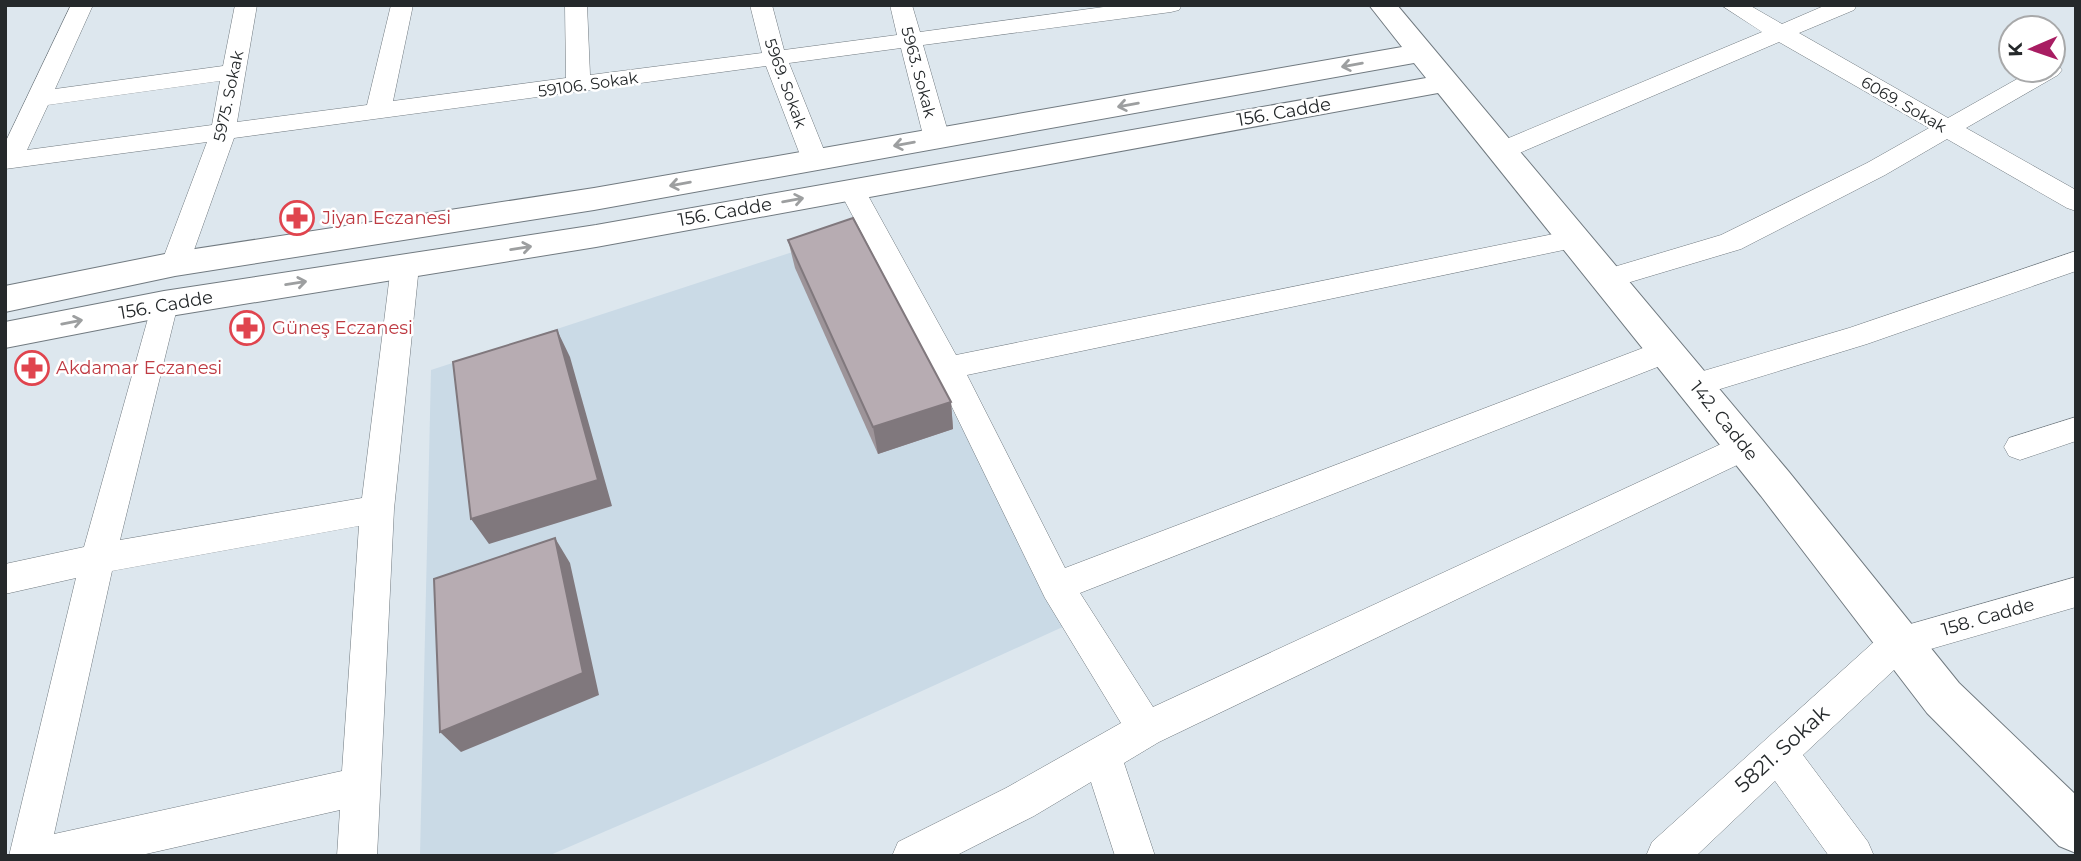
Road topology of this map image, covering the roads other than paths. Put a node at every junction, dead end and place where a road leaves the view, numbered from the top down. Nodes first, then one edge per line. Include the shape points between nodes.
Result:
1 (82, 5) edge
2 (246, 5) edge
3 (402, 5) edge
4 (576, 5) edge
5 (761, 5) edge
6 (901, 5) edge
7 (1171, 5) edge
8 (1382, 5) edge
9 (1732, 5) edge
10 (1846, 5) edge
11 (1780, 34) junction
12 (910, 41) junction
13 (1419, 53) junction
14 (775, 59) junction
15 (234, 72) junction
16 (1445, 83) junction
17 (2025, 84) edge
18 (578, 85) junction
19 (38, 99) junction
20 (378, 113) junction
21 (1946, 129) junction
22 (223, 134) junction
23 (937, 139) junction
24 (1501, 151) junction
25 (7, 160) edge
26 (815, 160) junction
27 (852, 190) junction
28 (2076, 202) edge
29 (1573, 239) junction
30 (2076, 261) edge
31 (175, 264) junction
32 (405, 266) junction
33 (1606, 279) junction
34 (5, 299) edge
35 (164, 304) junction
36 (5, 335) edge
37 (1667, 351) junction
38 (948, 368) junction
39 (1694, 385) junction
40 (2076, 429) edge
41 (1745, 447) junction
42 (2020, 447) dead end
43 (377, 509) junction
44 (97, 559) junction
45 (5, 579) edge
46 (1057, 587) junction
47 (2076, 592) edge
48 (1899, 642) junction
49 (1146, 729) junction
50 (1778, 753) junction
51 (1102, 755) junction
52 (362, 786) junction
53 (2076, 829) edge
54 (29, 856) edge
55 (46, 856) edge
56 (357, 856) edge
57 (912, 856) edge
58 (1135, 856) edge
59 (1666, 856) edge
60 (1854, 856) edge

1 - 19 street
2 - 15 street, 5975. Sokak
3 - 20 street
4 - 18 street
5 - 14 street, 5969. Sokak
6 - 12 street, 5963. Sokak
7 - 12 street, 59106. Sokak
8 - 13 street, 142. Cadde
9 - 11 street, 6069. Sokak
10 - 11 street
11 - 21 street, 6069. Sokak
11 - 24 street
12 - 14 street, 59106. Sokak
12 - 23 street, 5963. Sokak
13 - 16 street, 142. Cadde
13 -> 23 street, 156. Cadde
14 - 18 street, 59106. Sokak
14 - 26 street, 5969. Sokak
15 - 19 street
15 - 22 street, 5975. Sokak
16 - 24 street, 142. Cadde
16 - 27 street, 156. Cadde
17 - 21 street
18 - 20 street, 59106. Sokak
19 - 25 street
20 - 22 street, 59106. Sokak
21 - 28 street, 6069. Sokak
21 - 33 street via 1731,242
22 - 25 street, 59106. Sokak
22 - 31 street, 5975. Sokak
23 -> 26 street, 156. Cadde
24 - 29 street, 142. Cadde
26 -> 31 street, 156. Cadde
32 -> 27 street, 156. Cadde
27 - 38 street
29 - 33 street, 142. Cadde
29 - 38 street
30 - 39 street via 1857,336
31 - 34 street, 156. Cadde
35 -> 32 street, 156. Cadde
32 - 43 street
33 - 37 street, 142. Cadde
36 -> 35 street, 156. Cadde
35 - 44 street
37 - 39 street, 142. Cadde
37 - 46 street
38 - 46 street
39 - 41 street, 142. Cadde
40 - 42 street
41 - 48 street, 142. Cadde
41 - 49 street
43 - 44 street
43 - 52 street
44 - 45 street
44 - 54 street
46 - 49 street
47 - 48 street, 158. Cadde
48 - 50 street, 5821. Sokak
48 - 53 street, 142. Cadde via 1943,698
49 - 51 street
50 - 59 street, 5821. Sokak
50 - 60 street
51 - 57 street
51 - 58 street
52 - 55 street
52 - 56 street

